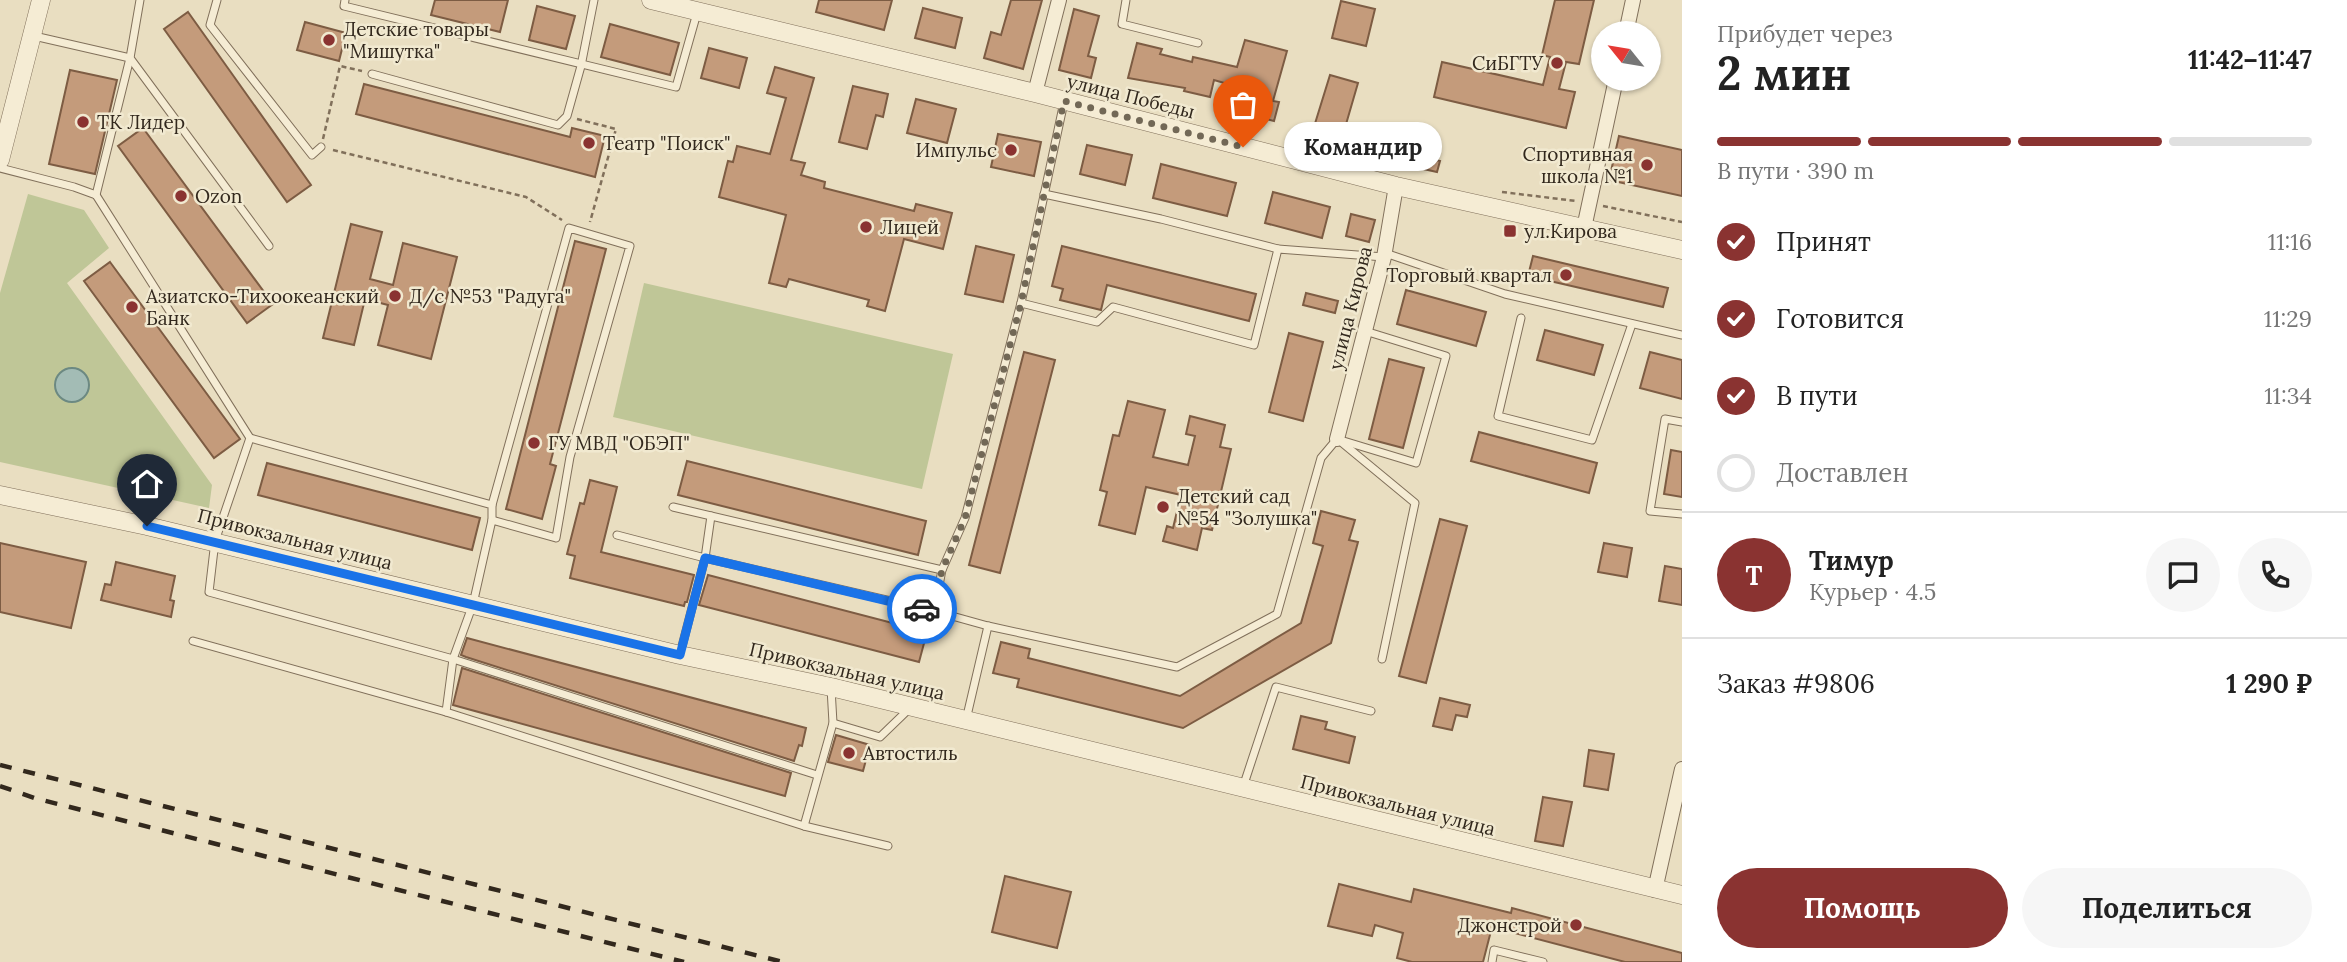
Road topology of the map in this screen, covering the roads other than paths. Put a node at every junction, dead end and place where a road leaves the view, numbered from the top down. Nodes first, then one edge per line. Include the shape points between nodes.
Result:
1 (41, 0) edge
2 (140, 0) edge
3 (217, 0) edge
4 (345, 0) edge
5 (594, 0) edge
6 (651, 0) edge
7 (1059, 0) edge
8 (1126, 0) edge
9 (1633, 0) edge
10 (698, 12) junction
11 (1629, 21) edge
12 (33, 36) junction
13 (1198, 43) dead end
14 (130, 58) junction
15 (581, 66) junction
16 (372, 74) road end
17 (1613, 91) edge
18 (1035, 93) junction
19 (1064, 101) junction
20 (5, 122) edge
21 (321, 147) road end
22 (0, 160) edge
23 (0, 168) edge
24 (1396, 186) junction
25 (1044, 194) junction
26 (96, 195) junction
27 (1584, 228) junction
28 (269, 246) dead end
29 (1278, 249) junction
30 (1682, 250) edge
31 (1384, 257) junction
32 (1021, 303) junction
33 (1521, 318) dead end
34 (1632, 324) junction
35 (1364, 331) junction
36 (1682, 335) edge
37 (1682, 422) edge
38 (250, 438) junction
39 (1336, 439) junction
40 (0, 495) edge
41 (492, 505) junction
42 (673, 507) dead end
43 (1682, 514) edge
44 (711, 516) junction
45 (492, 520) junction
46 (617, 535) dead end
47 (215, 541) junction
48 (705, 558) junction
49 (942, 570) junction
50 (473, 604) junction
51 (934, 611) junction
52 (988, 626) junction
53 (192, 641) dead end
54 (680, 655) junction
55 (453, 659) junction
56 (1382, 659) dead end
57 (831, 687) junction
58 (911, 707) junction
59 (1371, 711) dead end
60 (446, 712) junction
61 (965, 721) junction
62 (833, 723) junction
63 (1682, 769) edge
64 (817, 775) junction
65 (1243, 788) junction
66 (804, 826) junction
67 (888, 846) dead end
68 (1655, 890) junction
69 (1682, 895) edge
70 (1492, 962) edge
71 (1543, 962) edge

1 - 12 street
2 - 14 lane
3 - 21 lane via 210,26 312,155
4 - 15 lane via 344,6
5 - 15 lane
6 - 10 street, улица Победы
7 - 18 street
8 - 13 lane via 1122,24
9 - 11 street
10 - 15 lane via 676,87
10 - 18 street, улица Победы
12 - 14 lane
12 - 20 street
14 - 26 lane
14 - 28 lane
15 - 16 lane via 567,116 558,125
17 - 27 street
18 - 19 street, улица Победы
19 - 24 street, улица Победы
19 - 25 lane
20 - 22 street
23 - 26 lane
24 - 27 street, улица Победы
24 - 31 street, улица Кирова
25 - 29 lane
25 - 32 lane
26 - 38 lane
27 - 30 street, улица Победы
29 - 31 lane
29 - 32 lane via 1254,345 1113,307 1097,322
31 - 34 lane via 1391,255 1505,294
31 - 35 street, улица Кирова
32 - 49 lane via 965,518
33 - 34 lane via 1498,416 1592,440
34 - 36 lane
35 - 39 street, улица Кирова
35 - 39 lane via 1446,356 1416,463
37 - 43 lane via 1665,419 1650,511
38 - 41 lane
38 - 47 lane
39 - 52 lane via 1321,458 1277,614 1177,667
39 - 56 lane via 1415,503
40 - 47 street, Привокзальная улица
41 - 45 lane
41 - 45 lane via 569,228 630,246 570,457 556,538
42 - 44 lane
44 - 48 lane
44 - 49 lane
45 - 50 lane
46 - 48 lane
47 - 50 street, Привокзальная улица
47 - 55 lane via 209,592
48 - 51 lane
48 - 54 lane
49 - 51 lane
50 - 54 street, Привокзальная улица
50 - 55 lane
51 - 52 lane
52 - 61 lane
53 - 60 lane
54 - 57 street, Привокзальная улица
55 - 60 lane
55 - 64 lane
57 - 58 street, Привокзальная улица
57 - 62 lane
58 - 61 street, Привокзальная улица
58 - 62 lane via 880,737
59 - 65 lane via 1276,687
60 - 66 lane
61 - 65 street, Привокзальная улица
62 - 64 lane
63 - 68 street
64 - 66 lane
65 - 68 street, Привокзальная улица
66 - 67 lane
68 - 69 street, Привокзальная улица
70 - 71 lane via 1494,950

